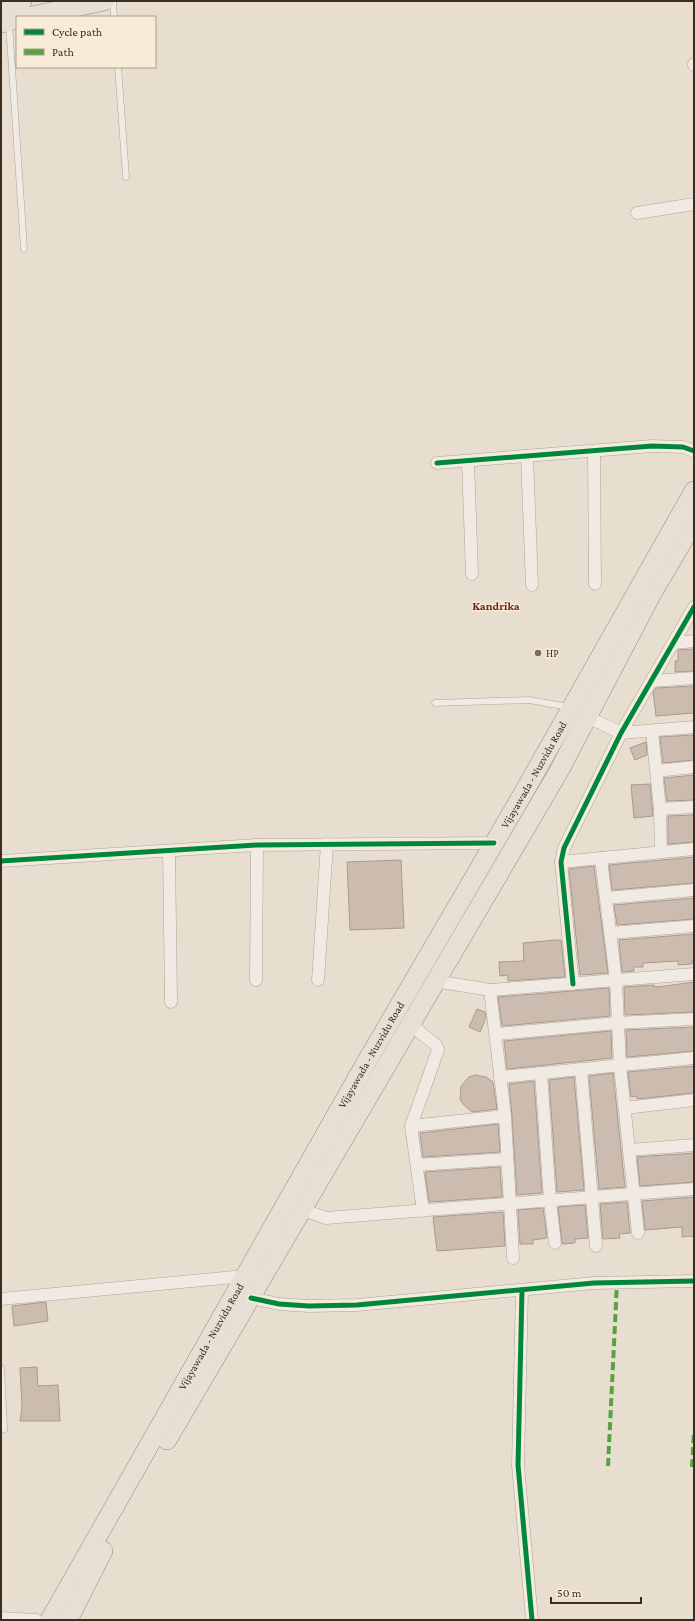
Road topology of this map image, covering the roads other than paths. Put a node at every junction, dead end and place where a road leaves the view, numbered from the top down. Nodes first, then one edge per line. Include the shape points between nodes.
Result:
1 (22, 1) edge
2 (104, 1) edge
3 (113, 1) edge
4 (17, 16) edge
5 (114, 16) edge
6 (11, 17) edge
7 (118, 68) edge
8 (126, 177) dead end
9 (694, 204) edge
10 (637, 213) dead end
11 (24, 249) dead end
12 (594, 451) junction
13 (694, 451) edge
14 (527, 456) junction
15 (468, 461) junction
16 (437, 463) dead end
17 (694, 491) edge
18 (694, 522) edge
19 (472, 574) dead end
20 (595, 584) dead end
21 (532, 585) dead end
22 (694, 607) edge
23 (694, 641) edge
24 (674, 643) junction
25 (694, 678) edge
26 (653, 681) junction
27 (435, 703) dead end
28 (572, 708) junction
29 (591, 719) junction
30 (694, 727) edge
31 (617, 731) junction
32 (652, 731) junction
33 (694, 767) edge
34 (656, 771) junction
35 (694, 806) edge
36 (660, 809) junction
37 (494, 843) junction
38 (327, 844) junction
39 (257, 845) junction
40 (694, 849) edge
41 (169, 851) junction
42 (661, 852) junction
43 (601, 858) junction
44 (1, 861) edge
45 (561, 862) junction
46 (694, 890) edge
47 (607, 898) junction
48 (694, 926) edge
49 (611, 933) junction
50 (694, 974) edge
51 (256, 980) dead end
52 (318, 980) dead end
53 (616, 981) junction
54 (442, 983) junction
55 (573, 984) junction
56 (490, 990) junction
57 (171, 1002) dead end
58 (694, 1019) edge
59 (617, 1023) junction
60 (414, 1027) junction
61 (496, 1034) junction
62 (694, 1058) edge
63 (620, 1066) junction
64 (581, 1069) junction
65 (542, 1073) junction
66 (500, 1077) junction
67 (694, 1100) edge
68 (624, 1108) junction
69 (504, 1116) junction
70 (411, 1126) junction
71 (694, 1145) edge
72 (629, 1150) junction
73 (506, 1159) junction
74 (417, 1165) junction
75 (694, 1189) edge
76 (634, 1194) junction
77 (593, 1197) junction
78 (550, 1201) junction
79 (510, 1204) junction
80 (303, 1210) junction
81 (423, 1210) junction
82 (638, 1233) dead end
83 (556, 1243) dead end
84 (596, 1246) dead end
85 (513, 1258) dead end
86 (245, 1276) junction
87 (694, 1281) edge
88 (522, 1290) junction
89 (251, 1298) junction
90 (1, 1299) edge
91 (1, 1368) edge
92 (4, 1429) dead end
93 (1, 1618) edge
94 (36, 1620) edge
95 (50, 1620) edge
96 (68, 1620) edge
97 (532, 1620) edge

1 - 6 main road
2 - 4 main road
3 - 5 lane
6 - 11 lane
7 - 8 lane
9 - 10 street
12 - 13 street via 652,446 682,447
12 - 14 street
12 - 20 street
14 - 15 street
14 - 21 street
15 - 16 street
15 - 19 street
17 - 28 main road, Vijayawada - Nuzvidu Road
18 - 29 main road, Vijayawada - Nuzvidu Road via 651,595
22 - 24 street
23 - 24 street
24 - 26 street
25 - 26 street
26 - 31 street
27 - 28 lane via 529,700
28 - 37 main road, Vijayawada - Nuzvidu Road
29 - 31 street
29 - 54 main road, Vijayawada - Nuzvidu Road via 559,771
30 - 32 street
31 - 32 street
31 - 45 street via 564,848
32 - 34 street
33 - 34 street
34 - 36 street
35 - 36 street
36 - 42 street
37 - 38 street
37 - 86 main road, Vijayawada - Nuzvidu Road
38 - 39 street
38 - 52 street
39 - 41 street
39 - 51 street
40 - 42 street
41 - 44 street
41 - 57 street
42 - 43 street
43 - 45 street
43 - 47 street
45 - 55 street
46 - 47 street
47 - 49 street
48 - 49 street
49 - 53 street
50 - 53 street
53 - 55 street
53 - 59 street
54 - 56 street
54 - 60 main road, Vijayawada - Nuzvidu Road
55 - 56 street
56 - 61 street
58 - 59 street
59 - 61 street
59 - 63 street
60 - 70 street via 436,1045 438,1050
60 - 80 main road, Vijayawada - Nuzvidu Road
61 - 66 street
62 - 63 street
63 - 64 street
63 - 68 street
64 - 65 street
64 - 77 street
65 - 66 street
65 - 78 street
66 - 69 street
67 - 68 street
68 - 72 street
69 - 70 street
69 - 73 street
70 - 74 street
71 - 72 street
72 - 76 street
73 - 74 street
73 - 79 street
74 - 81 street
75 - 76 street
76 - 77 street
76 - 82 street
77 - 78 street
77 - 84 street
78 - 79 street
78 - 83 street
79 - 81 street
79 - 85 street
80 - 81 street via 326,1218
80 - 89 main road, Vijayawada - Nuzvidu Road
86 - 90 street
86 - 95 main road, Vijayawada - Nuzvidu Road
87 - 88 street via 594,1283
88 - 89 street via 333,1306 279,1304
88 - 97 street via 518,1465
89 - 96 main road, Vijayawada - Nuzvidu Road via 112,1533
91 - 92 lane
93 - 94 street

